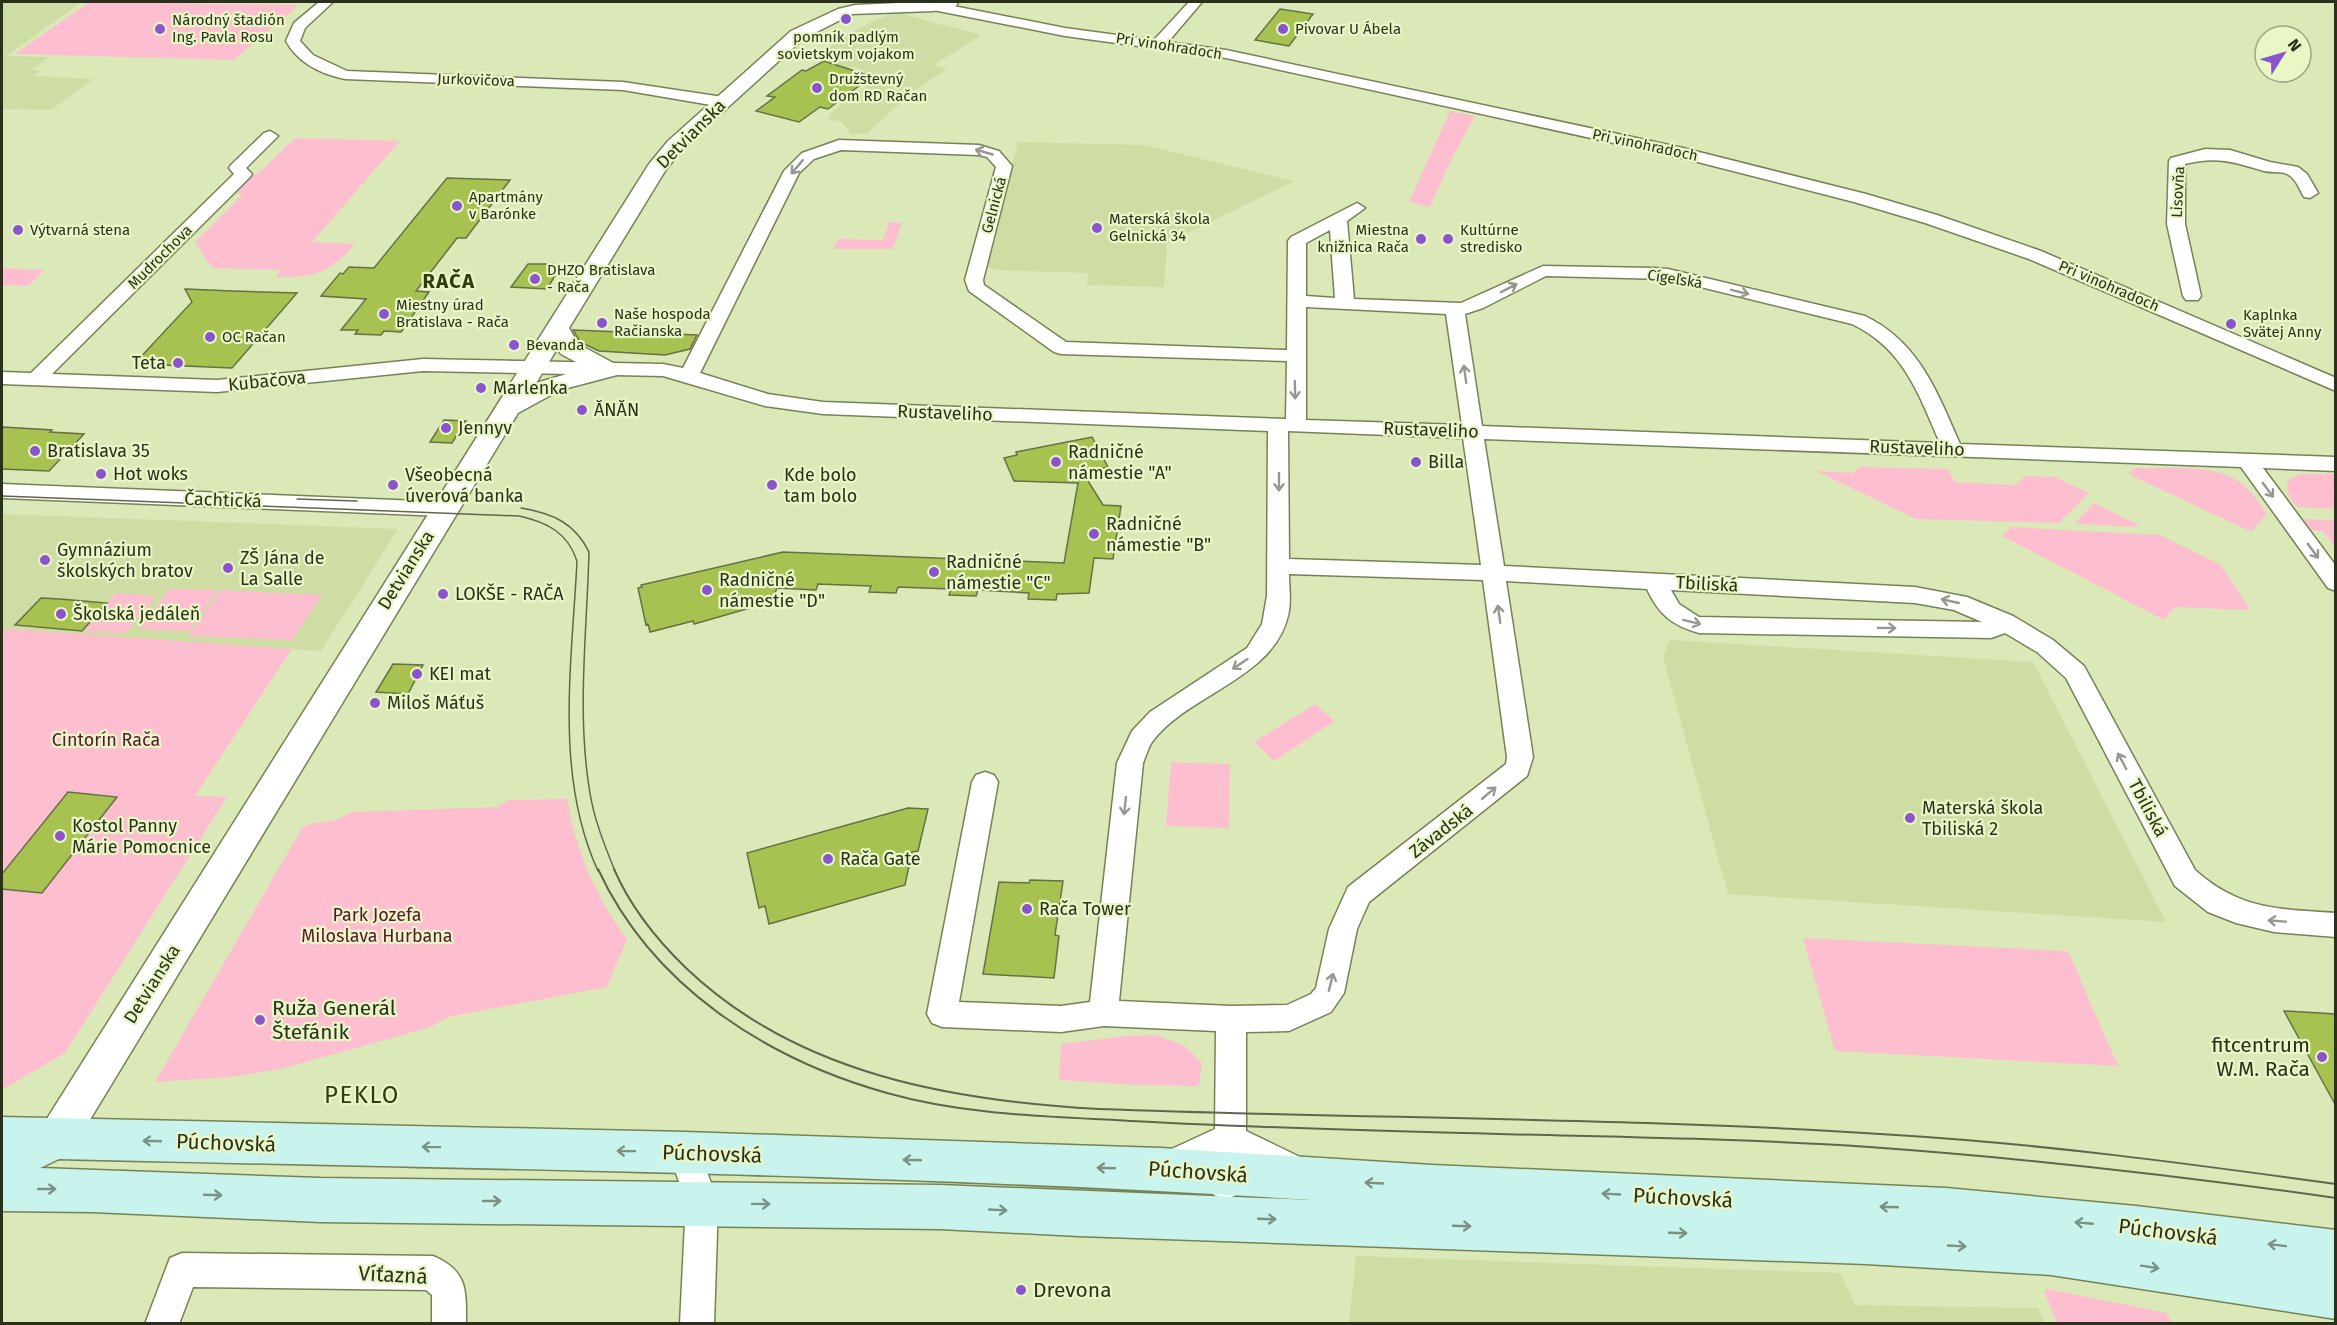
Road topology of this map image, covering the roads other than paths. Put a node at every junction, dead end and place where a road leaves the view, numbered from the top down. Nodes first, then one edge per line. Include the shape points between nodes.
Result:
1 (326, 2) edge
2 (900, 2) edge
3 (950, 2) edge
4 (1196, 2) edge
5 (929, 6) junction
6 (855, 8) edge
7 (797, 35) junction
8 (1159, 43) junction
9 (723, 102) junction
10 (270, 136) dead end
11 (2310, 193) dead end
12 (1357, 208) dead end
13 (1338, 219) junction
14 (2192, 296) junction
15 (2140, 299) junction
16 (1296, 301) junction
17 (1345, 304) junction
18 (1455, 309) junction
19 (557, 327) junction
20 (2213, 330) junction
21 (1294, 356) junction
22 (532, 367) junction
23 (608, 370) junction
24 (689, 376) junction
25 (2, 378) edge
26 (36, 379) junction
27 (2336, 385) edge
28 (506, 410) junction
29 (1287, 424) junction
30 (1473, 432) junction
31 (1953, 450) junction
32 (2247, 461) junction
33 (2336, 464) edge
34 (2, 492) edge
35 (444, 508) junction
36 (1278, 566) junction
37 (1494, 573) junction
38 (1656, 582) junction
39 (2336, 583) edge
40 (2005, 622) junction
41 (986, 782) dead end
42 (2336, 925) edge
43 (1104, 1013) junction
44 (1231, 1019) junction
45 (2, 1137) edge
46 (57, 1138) junction
47 (685, 1153) junction
48 (1228, 1156) junction
49 (2, 1164) edge
50 (2, 1189) edge
51 (92, 1190) junction
52 (702, 1203) junction
53 (1188, 1216) junction
54 (2336, 1252) edge
55 (2336, 1296) edge
56 (162, 1323) edge
57 (449, 1323) edge
58 (697, 1323) edge

1 - 9 street, Jurkovičova via 299,26 293,41 300,53 345,75 623,86
2 - 5 street, Pri vinohradoch
3 - 5 street
4 - 8 street
5 - 6 street, Pri vinohradoch
5 - 8 street, Pri vinohradoch via 1065,32
6 - 7 street, Detvianska
6 - 7 street, Detvianska via 826,13 815,8
7 - 9 street, Detvianska
8 - 15 street, Pri vinohradoch via 1683,153 1860,198 1992,239
9 - 19 street, Detvianska via 675,145 656,168
10 - 26 street, Mudrochova via 237,168 244,174
11 - 14 street, Lisovňa via 2292,170 2230,155 2205,153 2177,161 2176,224
12 - 13 street
13 - 16 street via 1297,241
13 - 17 street
14 - 15 street
14 - 20 street, Lisovňa
15 - 20 street, Pri vinohradoch
16 - 17 street, Cígeľská
16 - 21 street
17 - 18 street, Cígeľská
30 -> 18 street
18 -> 31 street, Cígeľská via 1477,304 1543,271 1664,274 1862,322 1888,337 1911,363
19 - 22 street, Detvianska
19 - 23 street via 572,351
20 - 27 street, Pri vinohradoch
21 -> 24 street, Gelnická via 1061,348 975,287 1004,166 999,158 979,150 843,145 816,152 801,160 792,171
21 -> 29 street
22 - 23 street, Rustaveliho
22 - 26 street, Kubačova via 400,366 217,386
22 - 28 street, Detvianska
23 - 24 street, Rustaveliho via 663,370
23 - 28 street via 551,385
24 - 29 street, Rustaveliho via 765,400 823,408
25 - 26 street, Kubačova
28 - 35 street, Detvianska
29 - 30 street, Rustaveliho
29 -> 36 street
30 - 31 street, Rustaveliho
30 - 37 street, Závadská
31 - 32 street, Rustaveliho
32 - 33 street, Rustaveliho
32 -> 39 street
34 - 35 street, Čachtická
35 - 46 street, Detvianska
36 - 37 street, Tbiliská
36 -> 43 street via 1276,618 1255,654 1159,718 1135,748 1130,763
37 - 38 street, Tbiliská
44 -> 37 street, Závadská via 1289,1018 1321,1003 1329,993 1343,929 1358,895 1518,769 1520,757
40 -> 38 street, Tbiliská via 1959,603 1915,595
38 -> 40 street, Tbiliská via 1670,611 1699,625 1990,630
42 -> 40 street, Tbiliská via 2257,919 2219,904 2195,888 2185,878 2075,672 2045,646
41 - 43 street, Závadská via 942,1014 1061,1019
43 - 44 street, Závadská
44 - 48 street
45 - 46 main road
47 -> 46 main road, Púchovská
46 - 49 main road, Púchovská
46 - 51 main road
48 -> 47 main road, Púchovská via 1161,1169
47 - 52 street
48 - 53 street via 1220,1201
54 -> 48 main road, Púchovská via 1946,1210 1312,1180
50 -> 51 main road, Púchovská
51 -> 52 main road, Púchovská via 320,1200
52 -> 53 main road, Púchovská
52 - 58 street
53 -> 55 main road, Púchovská via 1866,1241 2051,1252
56 - 57 street, Víťazná via 182,1270 433,1273 448,1287

